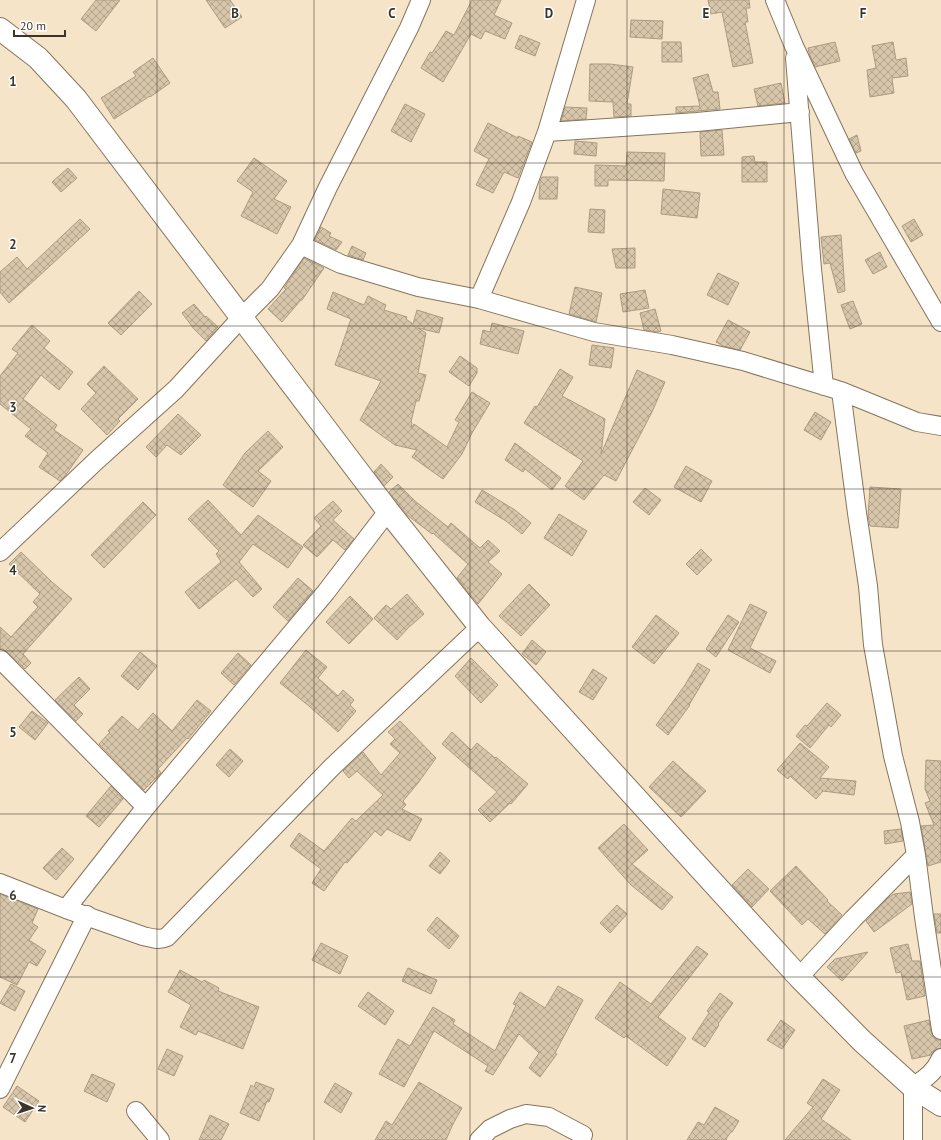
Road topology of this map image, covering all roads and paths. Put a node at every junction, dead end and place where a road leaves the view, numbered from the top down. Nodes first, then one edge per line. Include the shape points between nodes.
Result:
1 (421, 0) edge
2 (586, 0) edge
3 (775, 0) edge
4 (0, 29) edge
5 (794, 46) junction
6 (800, 112) junction
7 (547, 132) junction
8 (301, 245) junction
9 (478, 299) junction
10 (241, 318) junction
11 (941, 322) edge
12 (824, 386) junction
13 (841, 391) junction
14 (941, 426) edge
15 (388, 511) junction
16 (0, 552) edge
17 (480, 627) junction
18 (0, 659) edge
19 (146, 807) junction
20 (916, 855) junction
21 (0, 883) edge
22 (66, 909) junction
23 (87, 915) junction
24 (799, 977) junction
25 (941, 1030) edge
26 (941, 1058) edge
27 (913, 1087) junction
28 (0, 1089) edge
29 (941, 1105) edge
30 (136, 1111) dead end
31 (583, 1135) dead end
32 (160, 1140) edge
33 (479, 1140) edge
34 (913, 1140) edge

1 - 8 street
2 - 7 street
3 - 5 street
4 - 10 street via 38,58 76,99
5 - 6 street
5 - 11 street via 854,173
6 - 7 street
6 - 12 street
7 - 9 street via 521,202
8 - 9 street via 341,264 418,287
8 - 10 street via 270,289
9 - 12 street via 594,332 672,345 743,361
10 - 15 street
10 - 16 street via 176,389
12 - 13 street
13 - 14 street via 917,422
13 - 20 street via 868,586 873,645 893,756
15 - 17 street
15 - 19 street via 326,592
17 - 23 street via 332,767 168,937 156,939 143,936
17 - 24 street
18 - 19 street
19 - 22 street
20 - 24 street
20 - 25 street
21 - 22 street
22 - 23 street
23 - 28 street
24 - 27 street via 862,1041
26 - 27 street via 932,1074
27 - 29 street
27 - 34 street
30 - 32 street
31 - 33 street via 548,1117 526,1114 490,1129

